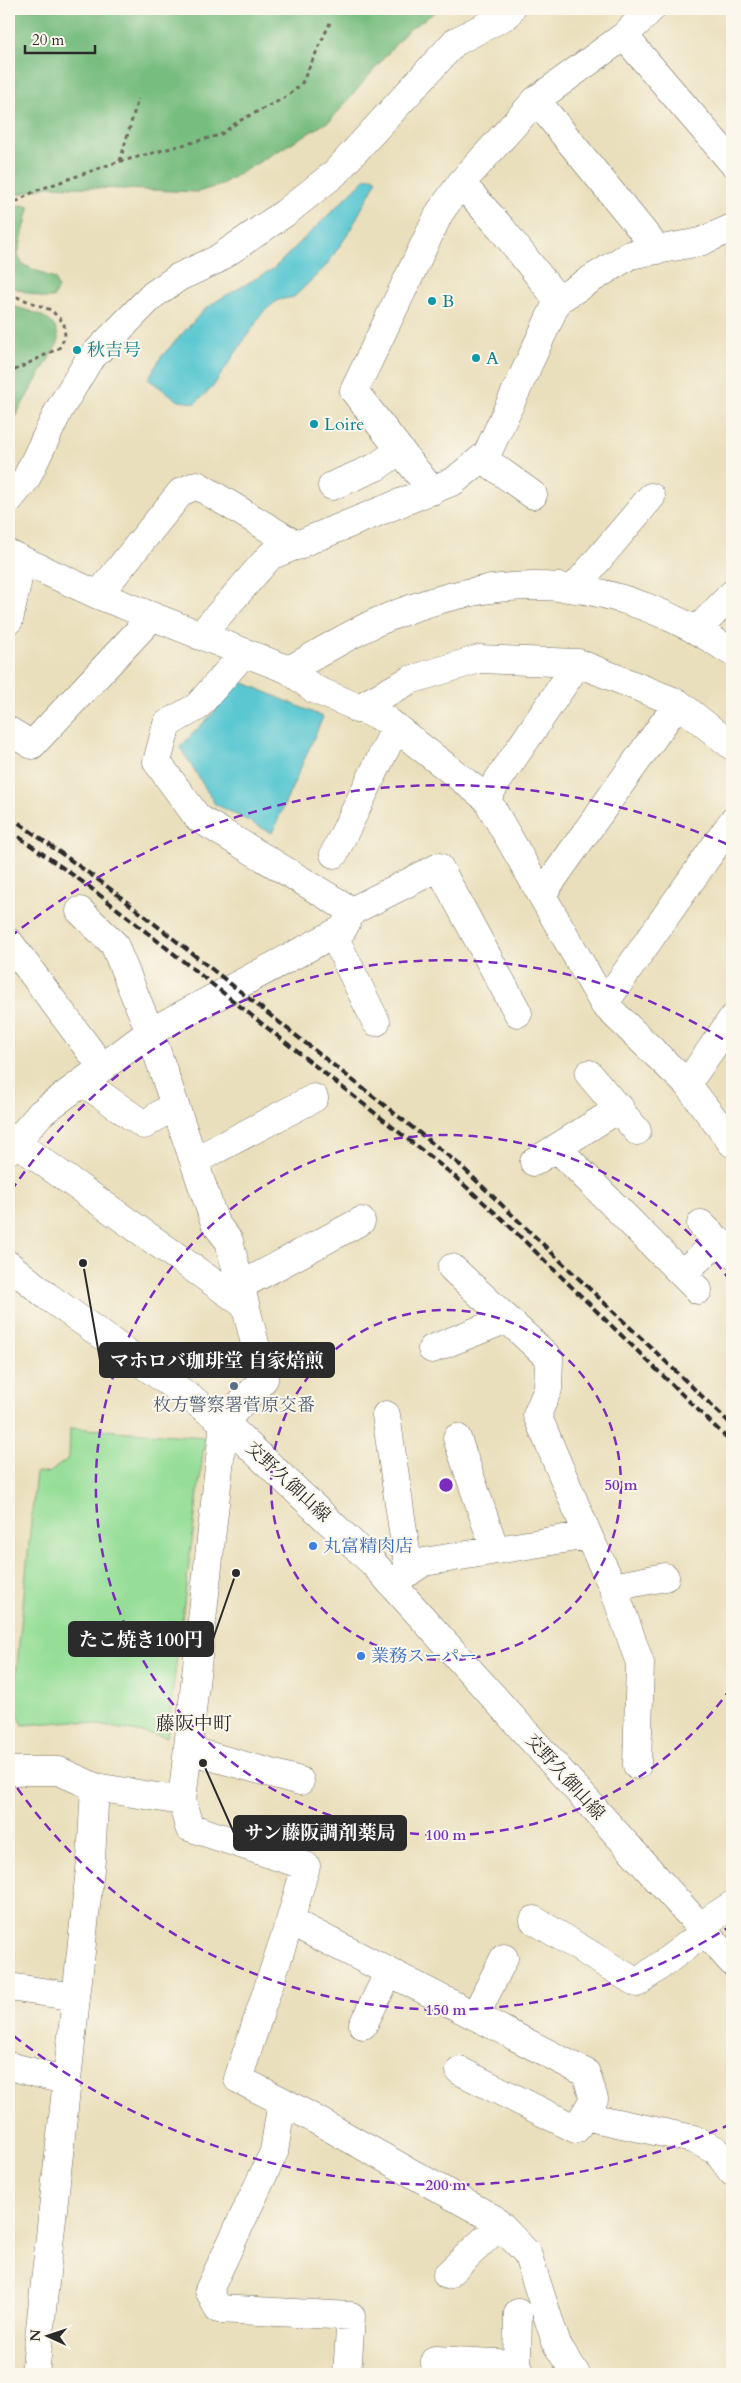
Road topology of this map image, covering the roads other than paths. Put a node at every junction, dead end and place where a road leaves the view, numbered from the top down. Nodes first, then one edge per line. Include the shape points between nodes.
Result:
1 (511, 9) edge
2 (651, 9) edge
3 (624, 36) junction
4 (536, 100) junction
5 (732, 162) edge
6 (461, 183) junction
7 (732, 228) edge
8 (658, 250) junction
9 (558, 300) junction
10 (400, 450) junction
11 (482, 458) junction
12 (332, 486) dead end
13 (432, 491) junction
14 (533, 495) dead end
15 (651, 497) dead end
16 (9, 500) edge
17 (298, 546) junction
18 (15, 557) edge
19 (575, 587) junction
20 (732, 594) edge
21 (98, 595) junction
22 (152, 616) junction
23 (9, 620) edge
24 (698, 629) junction
25 (200, 636) junction
26 (732, 652) edge
27 (244, 653) junction
28 (578, 662) junction
29 (289, 670) junction
30 (678, 703) junction
31 (357, 709) junction
32 (396, 727) junction
33 (9, 731) edge
34 (732, 746) edge
35 (486, 798) junction
36 (732, 822) edge
37 (334, 854) dead end
38 (542, 894) junction
39 (80, 911) dead end
40 (352, 911) junction
41 (334, 934) junction
42 (9, 942) edge
43 (604, 1004) junction
44 (518, 1013) dead end
45 (732, 1019) edge
46 (376, 1022) dead end
47 (150, 1032) junction
48 (590, 1074) dead end
49 (93, 1075) junction
50 (687, 1084) junction
51 (314, 1098) dead end
52 (174, 1104) junction
53 (620, 1108) junction
54 (637, 1131) dead end
55 (732, 1144) edge
56 (12, 1146) edge
57 (558, 1149) junction
58 (194, 1161) junction
59 (534, 1162) dead end
60 (361, 1221) dead end
61 (717, 1240) edge
62 (9, 1265) edge
63 (452, 1268) dead end
64 (243, 1295) junction
65 (507, 1319) junction
66 (432, 1349) dead end
67 (386, 1415) dead end
68 (224, 1422) junction
69 (457, 1438) dead end
70 (588, 1535) junction
71 (495, 1550) junction
72 (400, 1577) junction
73 (665, 1577) dead end
74 (613, 1586) junction
75 (188, 1750) junction
76 (637, 1765) dead end
77 (9, 1771) edge
78 (300, 1780) dead end
79 (96, 1787) junction
80 (182, 1801) junction
81 (732, 1905) edge
82 (534, 1920) dead end
83 (290, 1921) junction
84 (702, 1929) junction
85 (504, 1958) dead end
86 (732, 1962) edge
87 (389, 1972) junction
88 (9, 1987) edge
89 (76, 1997) junction
90 (475, 2016) junction
91 (363, 2025) dead end
92 (9, 2066) edge
93 (460, 2071) dead end
94 (67, 2081) junction
95 (282, 2101) junction
96 (584, 2116) junction
97 (732, 2172) edge
98 (500, 2225) junction
99 (447, 2275) dead end
100 (518, 2313) dead end
101 (519, 2369) edge
102 (35, 2374) edge
103 (347, 2374) edge
104 (434, 2374) edge
105 (576, 2374) edge

1 - 16 street via 500,19 454,42 443,52 424,78 334,174 285,213 216,260 179,277 153,296 89,360 59,410 26,479
2 - 3 street
3 - 4 street
3 - 5 street
4 - 6 street
4 - 8 street
6 - 9 street
6 - 10 street via 440,212 354,391
7 - 8 street via 700,242
8 - 9 street via 630,255
9 - 11 street via 487,454
10 - 12 street via 376,467
10 - 13 street
11 - 13 street via 454,481
11 - 14 street
13 - 17 street
15 - 19 street
17 - 21 street via 197,485 181,492
17 - 25 street via 270,556
18 - 21 street
18 - 23 street
19 - 24 street via 645,605
19 - 29 street via 526,586 429,602 378,622
20 - 24 street
21 - 22 street
22 - 25 street
22 - 33 street via 32,745
24 - 26 street
25 - 27 street
27 - 29 street
27 - 40 street via 197,707 167,724 157,762 198,818
28 - 30 street
28 - 31 street via 479,659 410,680
28 - 35 street
29 - 31 street via 314,690
30 - 34 street
30 - 38 street
31 - 32 street via 385,718
32 - 35 street
32 - 37 street
35 - 38 street
36 - 43 street
38 - 43 street
39 - 47 street via 114,944
40 - 41 street via 343,929
40 - 44 street via 439,867
41 - 46 street
41 - 47 street
42 - 49 street
43 - 50 street
45 - 50 street
47 - 49 street
47 - 52 street
48 - 53 street
49 - 52 street via 144,1125
49 - 56 street via 41,1113
50 - 55 street
51 - 58 street
52 - 58 street
53 - 54 street
53 - 57 street
56 - 64 street
57 - 59 street
57 - 61 street via 690,1281
58 - 64 street via 215,1223 229,1241
60 - 64 street
62 - 68 street, 交野久御山線 via 47,1296
63 - 65 street
64 - 68 street via 264,1379
65 - 66 street
65 - 70 street via 548,1358 548,1389 537,1415
67 - 72 street
68 - 72 street, 交野久御山線 via 373,1563
68 - 75 street
69 - 71 street
70 - 71 street
70 - 74 street
71 - 72 street via 424,1562
72 - 84 street, 交野久御山線
73 - 74 street
74 - 76 street via 640,1663
75 - 78 street
75 - 80 street
77 - 79 street via 59,1771
79 - 80 street
79 - 89 street
80 - 83 street via 189,1827 306,1866
81 - 84 street
82 - 84 street via 637,1983
83 - 87 street
83 - 95 street via 238,2079
84 - 86 street, 交野久御山線
85 - 90 street
87 - 90 street
87 - 91 street
88 - 89 street
89 - 94 street
90 - 96 street via 586,2073 594,2099
92 - 94 street
93 - 96 street via 576,2129
94 - 102 street
95 - 98 street
95 - 103 street via 274,2152 209,2290 218,2309 350,2316
96 - 97 street via 693,2140 716,2150
98 - 99 street
98 - 105 street via 527,2253 557,2345
100 - 101 street
101 - 104 street via 435,2360

